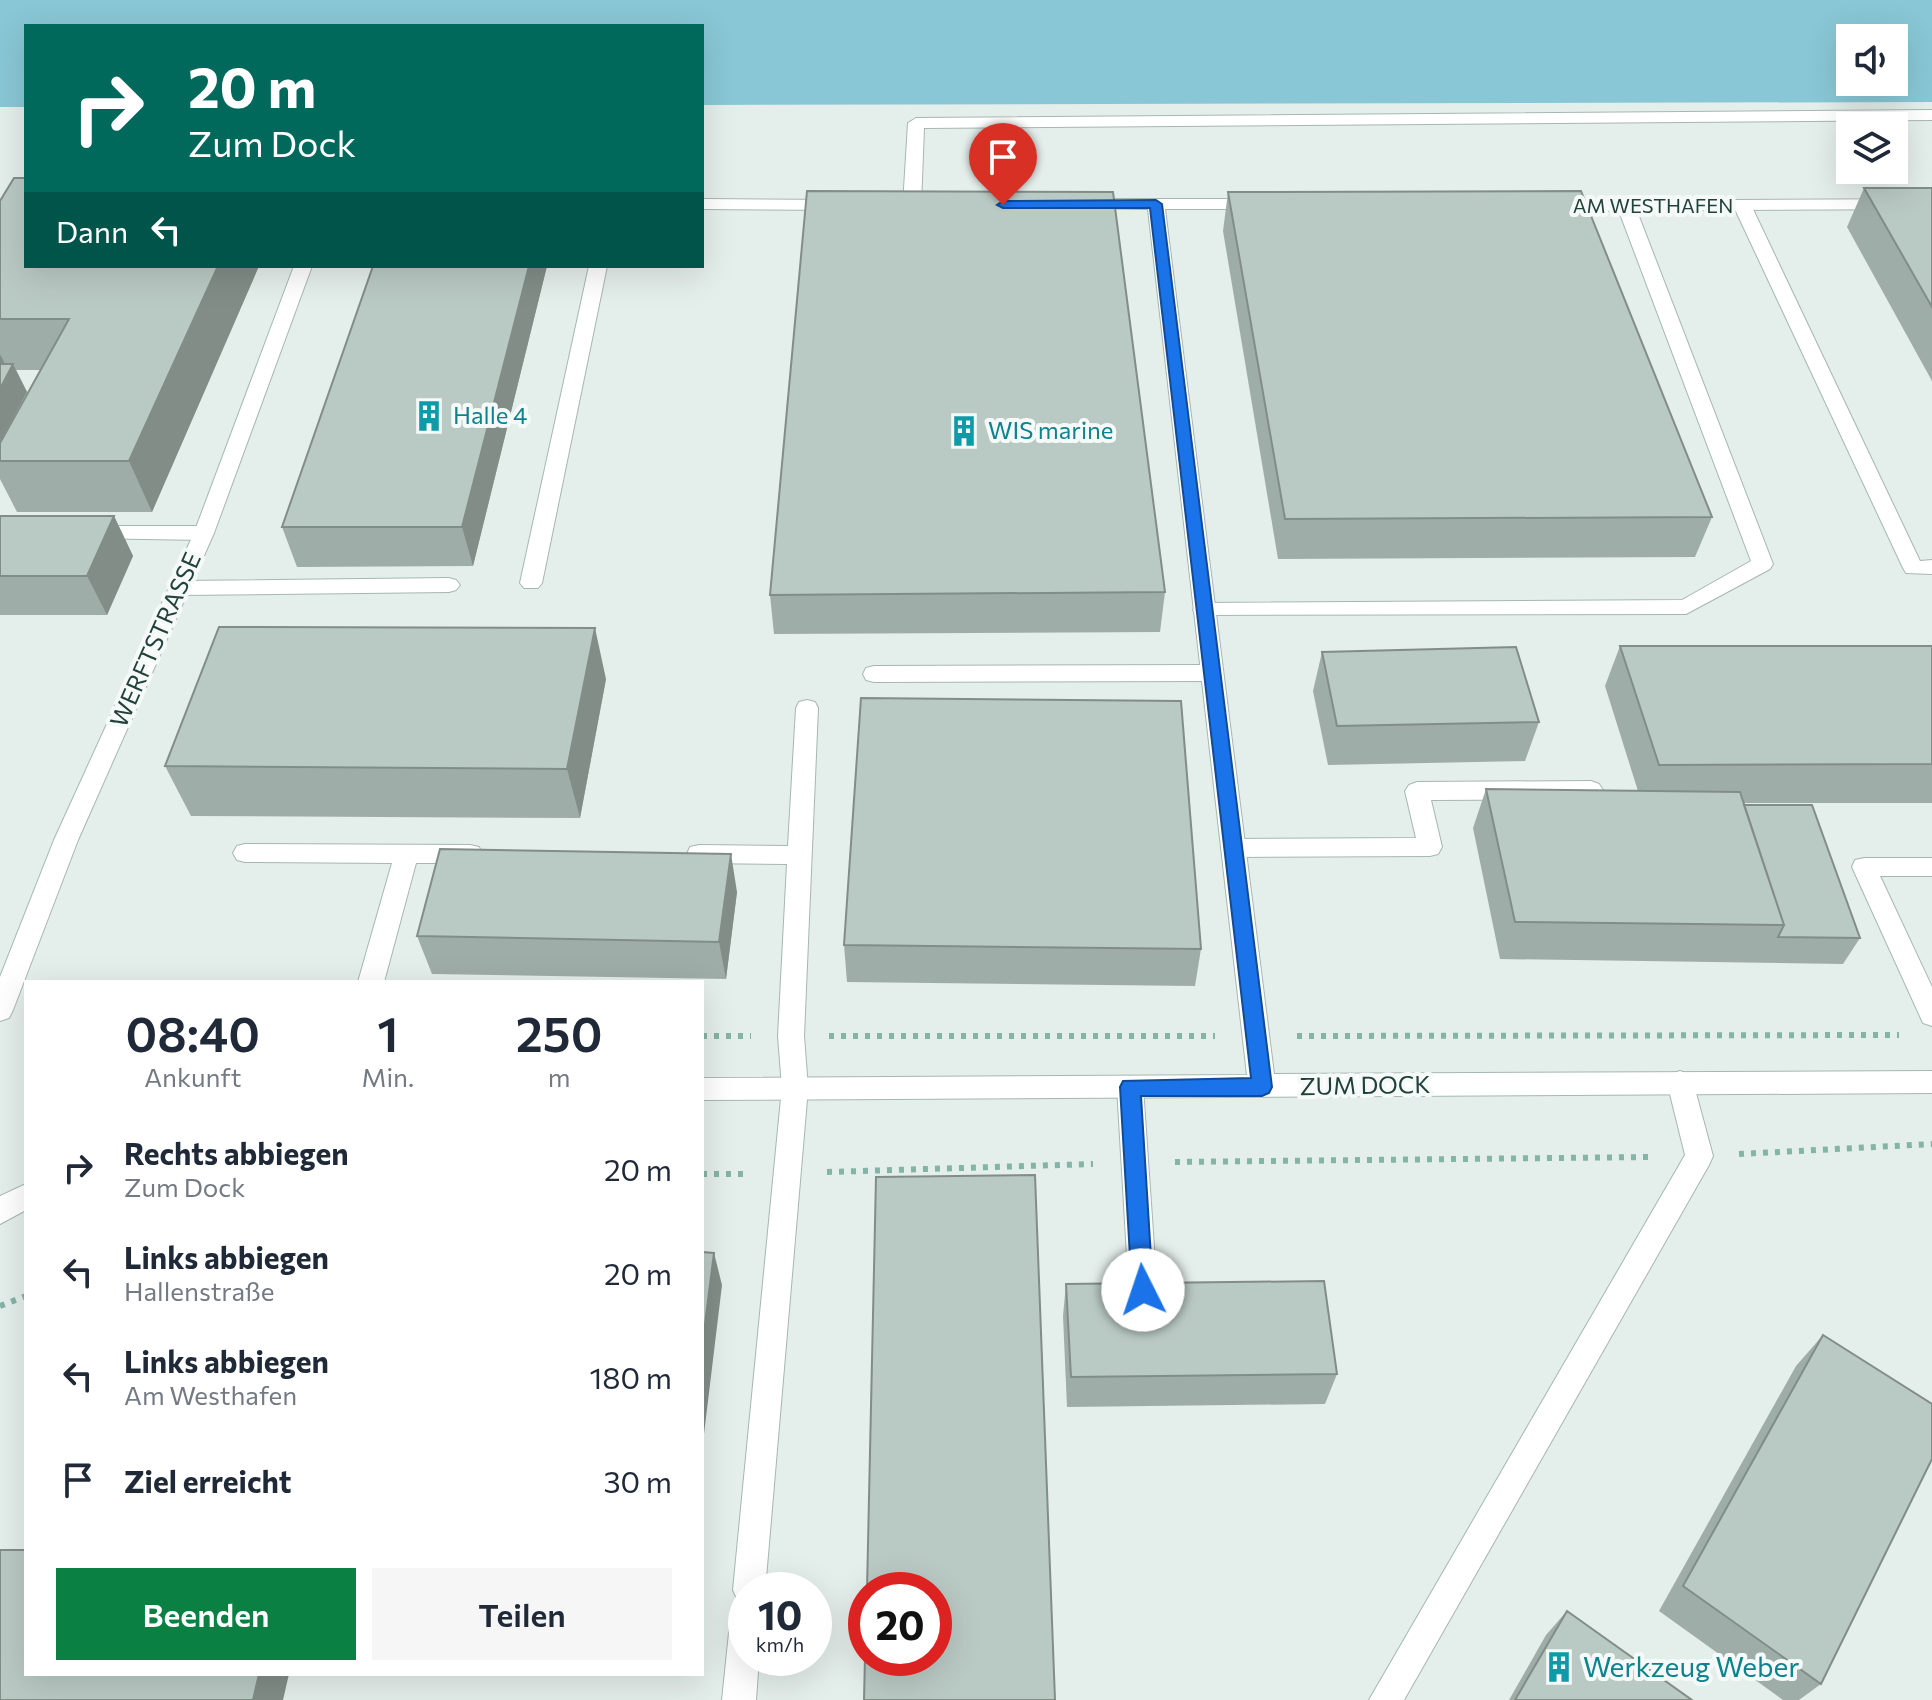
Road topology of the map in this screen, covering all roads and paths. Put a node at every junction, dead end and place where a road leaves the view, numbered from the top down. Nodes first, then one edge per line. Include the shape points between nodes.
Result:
1 (1932, 115) edge
2 (704, 204) edge
3 (1064, 204) edge
4 (1156, 204) junction
5 (1281, 204) edge
6 (1932, 204) edge
7 (852, 205) edge
8 (912, 205) edge
9 (1742, 205) junction
10 (1532, 206) edge
11 (1626, 206) junction
12 (302, 268) edge
13 (598, 268) edge
14 (63, 533) edge
15 (204, 533) junction
16 (1932, 567) edge
17 (531, 583) dead end
18 (449, 585) dead end
19 (179, 588) junction
20 (1204, 610) junction
21 (1210, 673) junction
22 (874, 674) dead end
23 (807, 708) dead end
24 (1591, 790) edge
25 (1233, 848) junction
26 (245, 853) dead end
27 (407, 853) junction
28 (501, 854) edge
29 (674, 854) edge
30 (800, 855) junction
31 (1932, 867) edge
32 (372, 980) edge
33 (0, 1010) edge
34 (1932, 1015) edge
35 (1901, 1035) dead end
36 (704, 1036) edge
37 (791, 1036) junction
38 (1256, 1036) junction
39 (1680, 1082) junction
40 (1932, 1082) edge
41 (1130, 1087) junction
42 (1262, 1087) junction
43 (795, 1088) junction
44 (704, 1089) edge
45 (1932, 1144) edge
46 (1699, 1156) junction
47 (1134, 1162) junction
48 (788, 1173) junction
49 (704, 1174) edge
50 (24, 1197) edge
51 (0, 1210) edge
52 (1143, 1290) edge
53 (24, 1297) edge
54 (0, 1306) edge
55 (751, 1572) edge
56 (741, 1676) edge
57 (739, 1700) edge
58 (1386, 1700) edge

1 - 8 street via 916,123
2 - 7 street
3 - 4 street
4 - 5 street
4 - 20 street
6 - 9 street, AM WESTHAFEN
9 - 11 street, AM WESTHAFEN
9 - 16 street via 1913,568
10 - 11 street, AM WESTHAFEN
11 - 20 street via 1763,564 1686,607
12 - 15 street, WERFTSTRASSE
13 - 17 street
14 - 15 street
15 - 19 street, WERFTSTRASSE
18 - 19 street
19 - 33 street, WERFTSTRASSE via 66,840
20 - 21 street
21 - 22 street
21 - 25 street
23 - 30 street
24 - 25 street via 1417,791 1430,847
25 - 38 street
26 - 27 street
27 - 28 street
27 - 32 street
29 - 30 street
30 - 37 street
31 - 34 street via 1864,867
35 - 38 path
36 - 37 path
37 - 38 path
37 - 43 street
38 - 42 street
39 - 40 street, ZUM DOCK
39 - 42 street, ZUM DOCK
39 - 46 street
41 - 42 street, ZUM DOCK
41 - 43 street, ZUM DOCK
41 - 47 street
43 - 44 street, ZUM DOCK
43 - 48 street
45 - 46 path
46 - 47 path
46 - 58 street
47 - 48 path
47 - 52 street
48 - 49 path
48 - 55 street
50 - 51 street
53 - 54 path
56 - 57 street

